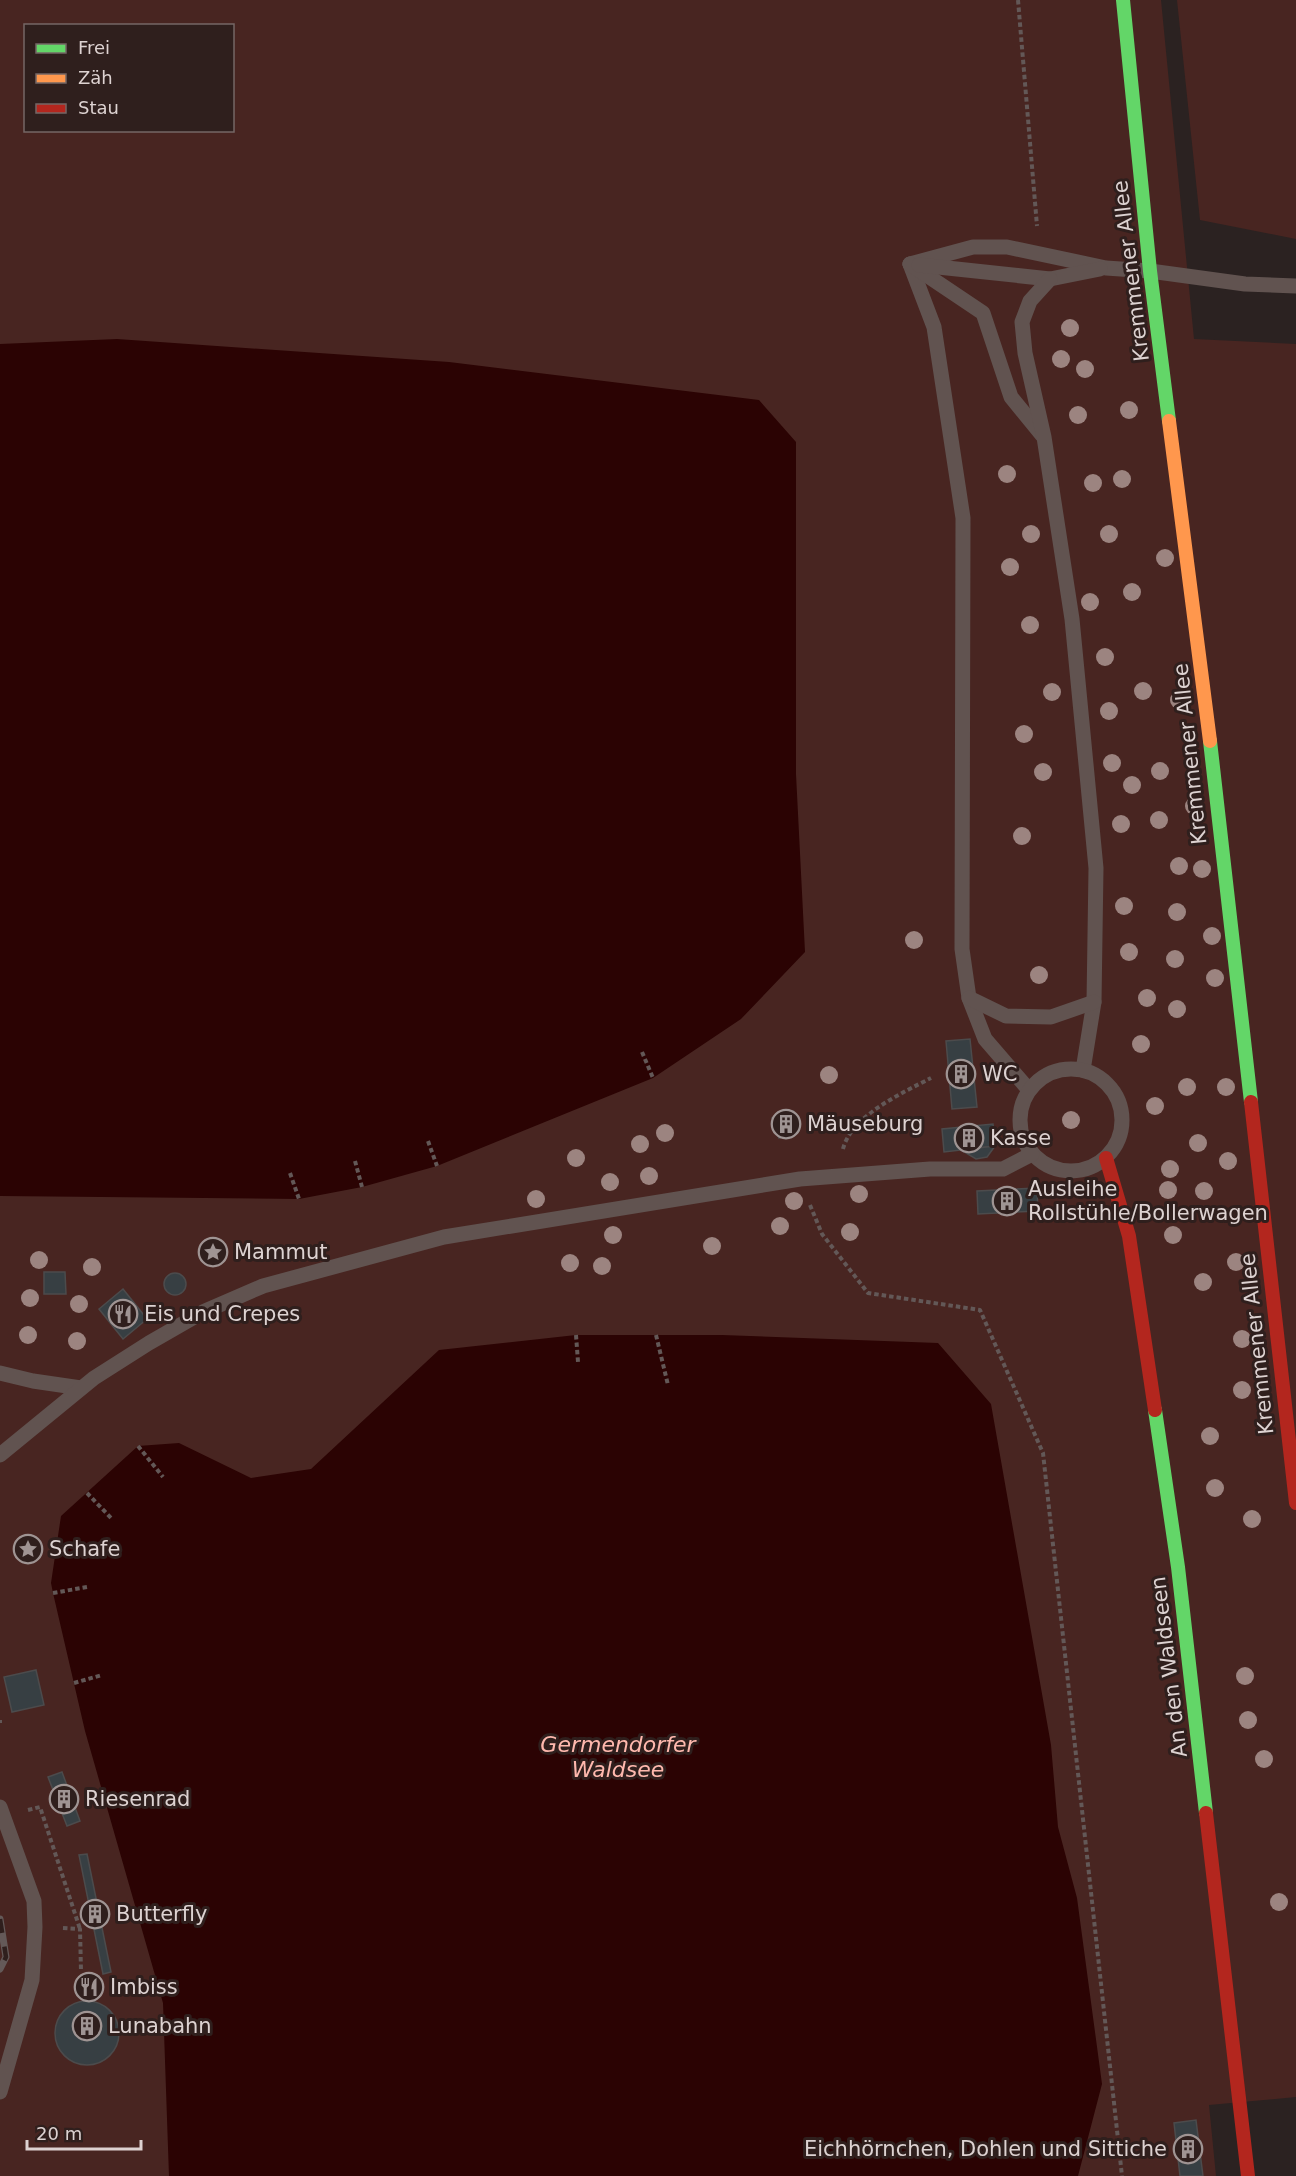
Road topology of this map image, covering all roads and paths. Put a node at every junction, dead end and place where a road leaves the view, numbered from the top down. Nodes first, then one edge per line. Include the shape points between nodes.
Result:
1 (1018, 0) edge
2 (1123, 0) edge
3 (1040, 254) junction
4 (910, 264) junction
5 (1106, 268) junction
6 (1150, 271) junction
7 (1050, 279) junction
8 (1296, 286) edge
9 (1044, 437) junction
10 (969, 998) junction
11 (1094, 1002) junction
12 (642, 1052) dead end
13 (1083, 1070) junction
14 (653, 1078) dead end
15 (931, 1078) dead end
16 (1029, 1090) junction
17 (428, 1141) dead end
18 (1032, 1154) junction
19 (1107, 1158) junction
20 (355, 1161) dead end
21 (437, 1166) dead end
22 (290, 1173) dead end
23 (837, 1176) junction
24 (800, 1179) junction
25 (362, 1187) dead end
26 (299, 1199) dead end
27 (576, 1335) dead end
28 (656, 1335) dead end
29 (578, 1362) dead end
30 (0, 1373) edge
31 (668, 1385) dead end
32 (81, 1388) junction
33 (138, 1446) dead end
34 (0, 1455) edge
35 (163, 1477) dead end
36 (87, 1493) dead end
37 (1296, 1503) edge
38 (112, 1519) dead end
39 (87, 1587) dead end
40 (53, 1593) dead end
41 (102, 1675) dead end
42 (74, 1683) dead end
43 (2, 1812) edge
44 (35, 1927) junction
45 (80, 1929) junction
46 (81, 1971) dead end
47 (0, 2092) edge
48 (1122, 2176) edge
49 (1248, 2176) edge

1 - 3 path
2 - 6 main road, Kremmener Allee
3 - 4 lane via 1006,247 973,247
3 - 5 lane
4 - 7 lane
4 - 9 lane via 983,313 1011,397
4 - 10 lane via 934,327 963,518 962,949
5 - 6 lane
5 - 7 lane
6 - 8 lane via 1245,284
6 - 37 main road, Kremmener Allee via 1199,648
7 - 9 lane via 1030,301 1022,322
9 - 11 lane via 1072,619 1096,868
10 - 11 lane via 1006,1016 1051,1017
10 - 16 lane via 985,1040
11 - 13 lane
12 - 14 path
13 - 16 lane via 1063,1069 1044,1076
13 - 19 lane via 1103,1080 1120,1107 1119,1140
15 - 23 path via 881,1104 846,1137
16 - 18 lane via 1020,1122 1023,1139
17 - 21 path
18 - 19 lane via 1048,1166 1068,1172 1089,1168
18 - 23 lane via 1003,1169 930,1169
19 - 49 main road, An den Waldseen via 1129,1236 1178,1567
20 - 25 path
22 - 26 path
23 - 24 lane
24 - 32 lane via 444,1237 263,1286 203,1312
24 - 48 path via 822,1234 868,1293 980,1310 1043,1453
27 - 29 path
28 - 31 path
30 - 32 lane
32 - 34 lane
33 - 35 path
36 - 38 path
39 - 40 path
41 - 42 path
43 - 44 lane via 34,1901
43 - 45 path via 40,1807
44 - 45 path
44 - 47 lane via 32,1980
45 - 46 path

